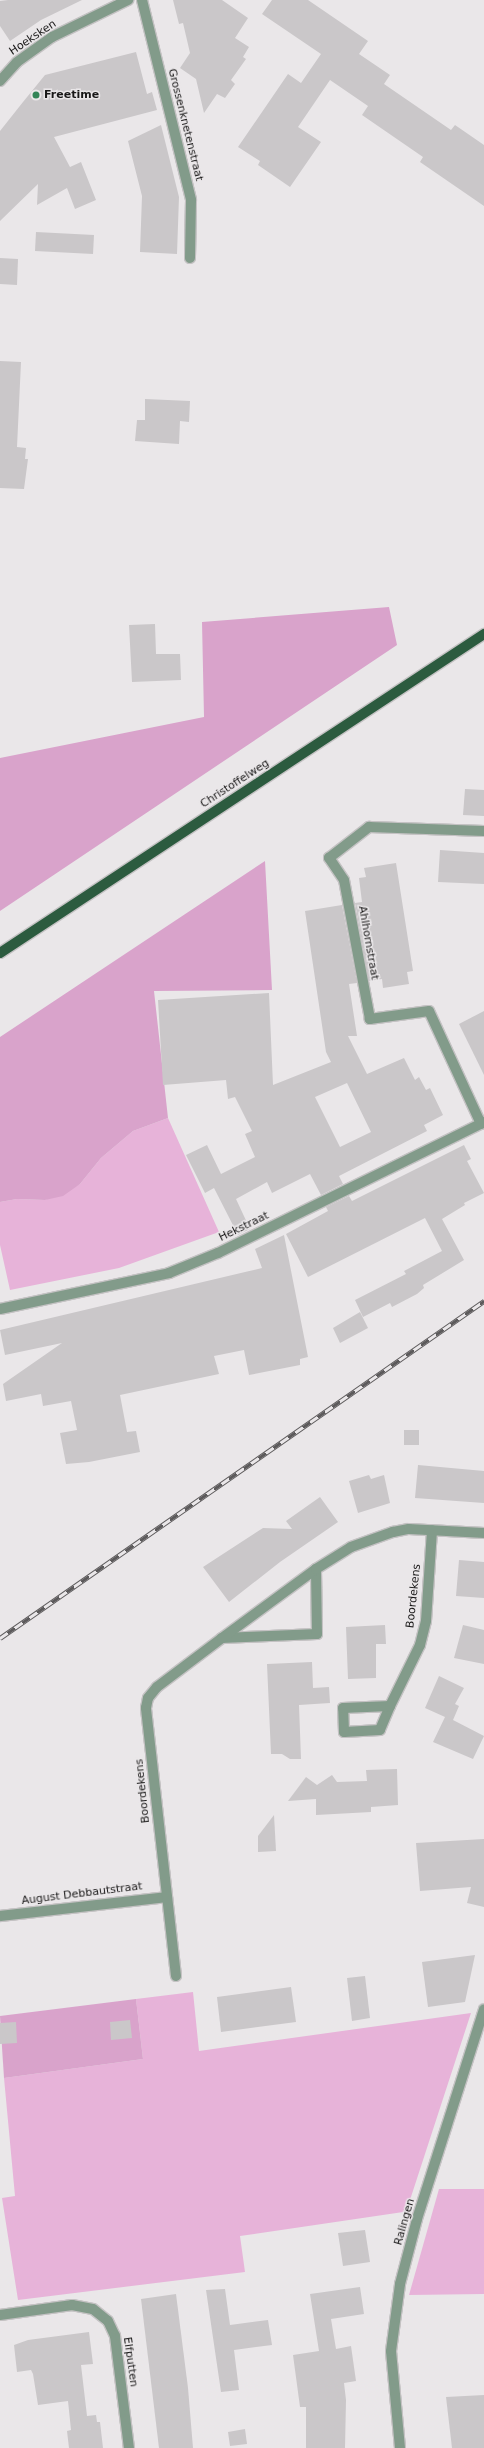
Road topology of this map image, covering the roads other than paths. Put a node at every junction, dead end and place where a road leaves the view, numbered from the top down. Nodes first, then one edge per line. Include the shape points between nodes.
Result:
1 (128, 0) edge
2 (142, 0) edge
3 (0, 81) edge
4 (190, 258) dead end
5 (484, 634) edge
6 (484, 832) edge
7 (0, 953) edge
8 (483, 1123) edge
9 (0, 1309) edge
10 (432, 1530) junction
11 (484, 1533) edge
12 (316, 1569) junction
13 (222, 1638) junction
14 (390, 1706) junction
15 (167, 1897) junction
16 (0, 1916) edge
17 (176, 1976) dead end
18 (484, 2010) edge
19 (0, 2315) edge
20 (129, 2448) edge
21 (400, 2448) edge

1 - 3 street, Hoeksken via 52,37 17,62
2 - 4 street, Grossenknetenstraat via 191,200
5 - 7 main road, Christoffelweg
6 - 8 street, Ahlhornstraat via 369,827 328,858 344,880 370,1019 429,1011
8 - 9 street, Hekstraat via 218,1253 169,1272
10 - 11 street, Boordekens
10 - 12 street, Boordekens via 392,1532 351,1546
10 - 14 street, Boordekens via 426,1621 420,1645
12 - 13 street, Boordekens
12 - 13 street via 317,1634
13 - 15 street, Boordekens via 157,1687 147,1703
14 - 14 street, Boordekens via 380,1730 344,1732 343,1708
15 - 16 street, August Debbautstraat
15 - 17 street, Boordekens
18 - 21 street, Ralingen via 417,2220 400,2284 391,2351
19 - 20 street, Elfputten via 72,2305 93,2309 108,2320 115,2336

